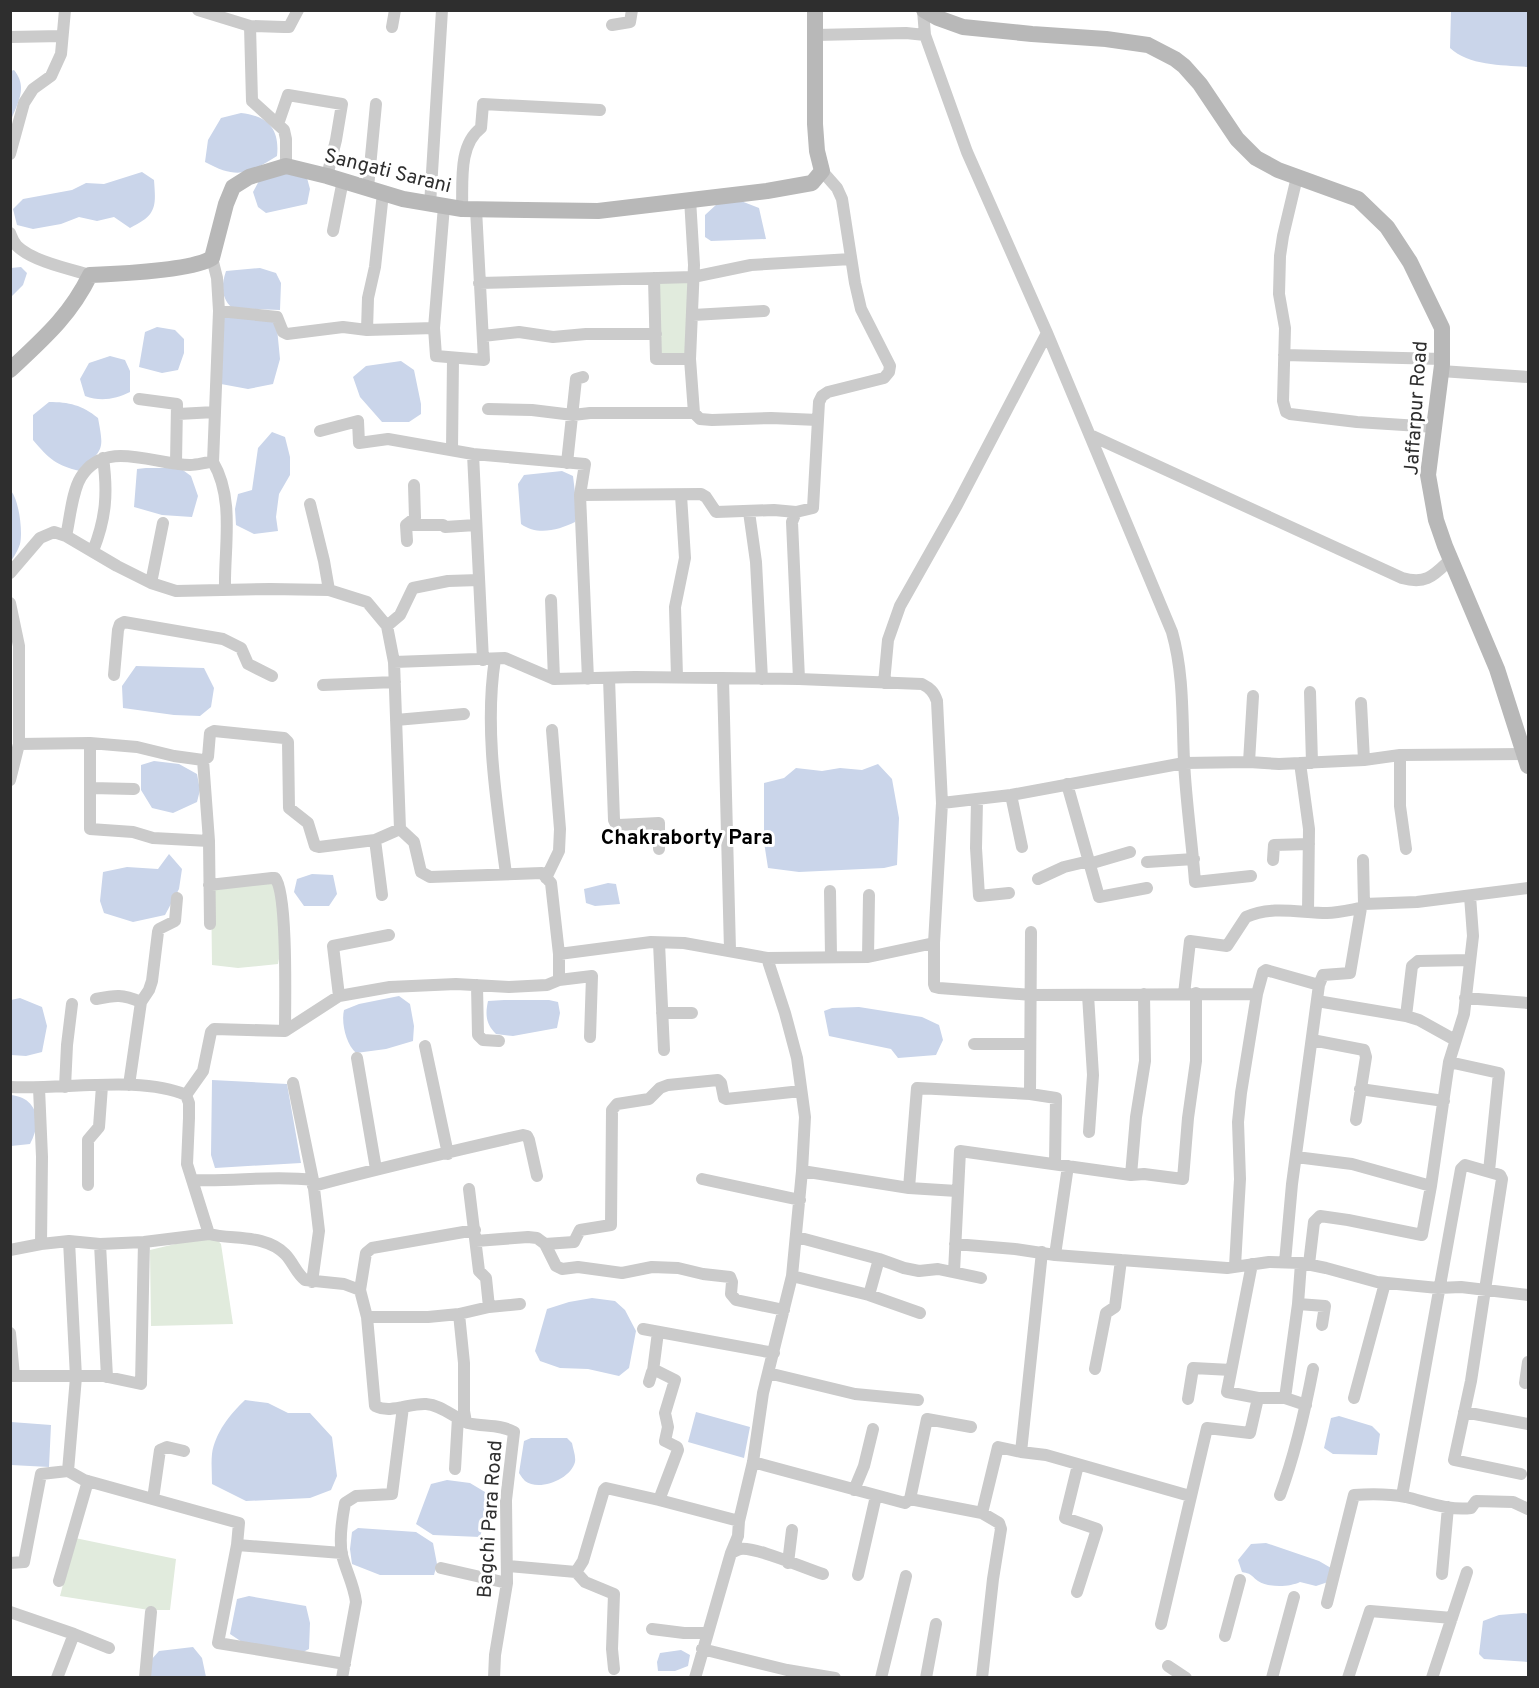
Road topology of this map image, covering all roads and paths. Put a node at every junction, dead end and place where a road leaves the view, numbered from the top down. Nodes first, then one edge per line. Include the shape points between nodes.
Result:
1 (65, 10) edge
2 (198, 10) edge
3 (298, 10) edge
4 (395, 10) edge
5 (441, 10) edge
6 (632, 10) edge
7 (815, 10) edge
8 (923, 10) edge
9 (612, 25) dead end
10 (250, 26) junction
11 (392, 27) dead end
12 (814, 35) junction
13 (925, 35) junction
14 (62, 36) junction
15 (10, 37) edge
16 (376, 104) dead end
17 (600, 111) dead end
18 (278, 124) junction
19 (10, 154) edge
20 (286, 166) junction
21 (822, 171) junction
22 (1297, 177) junction
23 (335, 178) junction
24 (376, 190) junction
25 (690, 200) junction
26 (437, 205) junction
27 (469, 209) junction
28 (333, 231) dead end
29 (10, 233) edge
30 (212, 258) junction
31 (851, 259) junction
32 (90, 275) junction
33 (693, 277) junction
34 (654, 278) junction
35 (479, 283) junction
36 (219, 311) junction
37 (764, 311) dead end
38 (693, 315) junction
39 (434, 328) junction
40 (367, 330) junction
41 (1047, 333) junction
42 (656, 334) junction
43 (483, 336) junction
44 (1284, 355) junction
45 (453, 358) junction
46 (690, 359) junction
47 (1442, 365) junction
48 (10, 370) edge
49 (583, 377) dead end
50 (1528, 377) edge
51 (139, 399) dead end
52 (488, 409) dead end
53 (215, 412) junction
54 (694, 413) junction
55 (178, 414) junction
56 (573, 415) junction
57 (818, 420) junction
58 (1435, 427) junction
59 (320, 432) dead end
60 (1089, 435) junction
61 (452, 450) junction
62 (473, 454) junction
63 (103, 458) junction
64 (213, 462) junction
65 (176, 463) junction
66 (567, 463) junction
67 (414, 485) dead end
68 (579, 495) junction
69 (681, 495) junction
70 (310, 504) dead end
71 (749, 512) junction
72 (796, 512) junction
73 (163, 523) dead end
74 (406, 525) junction
75 (477, 525) junction
76 (66, 536) junction
77 (407, 541) dead end
78 (93, 551) junction
79 (1451, 559) junction
80 (10, 573) edge
81 (479, 580) junction
82 (151, 583) junction
83 (225, 589) junction
84 (329, 590) junction
85 (551, 600) dead end
86 (10, 603) edge
87 (387, 626) junction
88 (489, 659) junction
89 (394, 662) junction
90 (114, 675) dead end
91 (272, 676) dead end
92 (609, 678) junction
93 (677, 678) junction
94 (554, 679) junction
95 (588, 679) junction
96 (723, 679) junction
97 (800, 679) junction
98 (762, 680) junction
99 (395, 682) junction
100 (884, 683) junction
101 (323, 685) dead end
102 (1310, 692) dead end
103 (1253, 696) dead end
104 (1361, 703) dead end
105 (464, 714) dead end
106 (396, 720) junction
107 (552, 730) dead end
108 (90, 743) junction
109 (19, 744) junction
110 (1400, 755) junction
111 (203, 760) junction
112 (1364, 760) junction
113 (1527, 760) edge
114 (1249, 762) junction
115 (1184, 763) junction
116 (1306, 763) junction
117 (11, 772) edge
118 (1067, 784) junction
119 (90, 788) junction
120 (134, 789) dead end
121 (1011, 795) junction
122 (977, 800) junction
123 (942, 803) junction
124 (400, 830) junction
125 (375, 840) junction
126 (209, 841) junction
127 (1309, 844) junction
128 (1022, 847) dead end
129 (659, 849) dead end
130 (1406, 849) dead end
131 (1130, 852) dead end
132 (1194, 859) junction
133 (1273, 860) dead end
134 (1363, 860) dead end
135 (1147, 862) dead end
136 (1089, 864) junction
137 (506, 874) junction
138 (1251, 876) dead end
139 (546, 878) junction
140 (1038, 879) dead end
141 (209, 885) junction
142 (1147, 888) dead end
143 (1528, 888) edge
144 (830, 891) dead end
145 (1009, 893) dead end
146 (382, 895) dead end
147 (869, 895) dead end
148 (1470, 896) junction
149 (177, 898) dead end
150 (1363, 906) junction
151 (1308, 912) junction
152 (210, 924) dead end
153 (1031, 933) dead end
154 (389, 935) dead end
155 (659, 943) junction
156 (934, 943) junction
157 (730, 950) junction
158 (559, 954) junction
159 (831, 956) junction
160 (868, 957) junction
161 (767, 958) junction
162 (1470, 960) junction
163 (559, 980) junction
164 (477, 985) junction
165 (1319, 985) junction
166 (1144, 994) junction
167 (1190, 994) junction
168 (1257, 994) junction
169 (1032, 995) junction
170 (1088, 995) junction
171 (339, 996) junction
172 (1465, 998) junction
173 (96, 999) dead end
174 (1317, 1001) junction
175 (141, 1002) junction
176 (1528, 1003) edge
177 (72, 1004) dead end
178 (662, 1013) junction
179 (692, 1013) dead end
180 (1406, 1016) junction
181 (285, 1031) junction
182 (590, 1037) dead end
183 (1312, 1040) junction
184 (1455, 1040) junction
185 (500, 1041) dead end
186 (974, 1044) dead end
187 (1030, 1044) junction
188 (425, 1046) dead end
189 (664, 1050) dead end
190 (357, 1058) dead end
191 (1449, 1062) junction
192 (293, 1083) dead end
193 (129, 1085) junction
194 (102, 1086) junction
195 (10, 1087) edge
196 (65, 1087) junction
197 (39, 1088) junction
198 (1360, 1089) junction
199 (801, 1091) junction
200 (1030, 1094) junction
201 (186, 1095) junction
202 (1444, 1101) junction
203 (1356, 1120) dead end
204 (1089, 1132) dead end
205 (448, 1154) junction
206 (1296, 1156) junction
207 (1055, 1163) junction
208 (1068, 1166) junction
209 (376, 1169) junction
210 (802, 1171) junction
211 (1489, 1171) junction
212 (537, 1176) dead end
213 (1131, 1176) junction
214 (702, 1179) dead end
215 (193, 1180) junction
216 (313, 1183) junction
217 (88, 1185) dead end
218 (1431, 1186) junction
219 (909, 1188) junction
220 (469, 1189) dead end
221 (957, 1191) junction
222 (800, 1200) junction
223 (209, 1234) junction
224 (476, 1235) junction
225 (797, 1237) junction
226 (69, 1241) junction
227 (144, 1242) junction
228 (41, 1244) junction
229 (100, 1244) junction
230 (545, 1244) junction
231 (956, 1244) junction
232 (11, 1251) edge
233 (1042, 1252) junction
234 (1055, 1255) junction
235 (879, 1258) junction
236 (1121, 1260) junction
237 (1285, 1262) junction
238 (1252, 1264) junction
239 (1305, 1264) junction
240 (1235, 1266) junction
241 (954, 1272) junction
242 (792, 1276) junction
243 (981, 1278) dead end
244 (312, 1282) junction
245 (1385, 1283) junction
246 (1438, 1288) junction
247 (360, 1290) junction
248 (1486, 1291) junction
249 (869, 1295) junction
250 (1528, 1295) edge
251 (520, 1304) dead end
252 (1298, 1304) junction
253 (489, 1307) junction
254 (784, 1310) junction
255 (921, 1313) dead end
256 (459, 1314) junction
257 (367, 1317) junction
258 (1322, 1325) dead end
259 (643, 1329) dead end
260 (658, 1332) junction
261 (10, 1333) edge
262 (774, 1353) junction
263 (1528, 1362) edge
264 (1095, 1369) dead end
265 (1313, 1369) dead end
266 (1231, 1370) junction
267 (768, 1373) junction
268 (12, 1376) edge
269 (76, 1377) junction
270 (107, 1377) junction
271 (1525, 1383) dead end
272 (1258, 1398) junction
273 (1285, 1398) junction
274 (1354, 1398) dead end
275 (1188, 1399) dead end
276 (918, 1400) dead end
277 (1306, 1405) junction
278 (403, 1407) junction
279 (1464, 1412) junction
280 (462, 1419) junction
281 (1528, 1424) edge
282 (971, 1427) dead end
283 (873, 1429) dead end
284 (184, 1451) dead end
285 (1021, 1452) junction
286 (753, 1462) junction
287 (1078, 1465) junction
288 (455, 1469) dead end
289 (68, 1471) junction
290 (1521, 1474) dead end
291 (88, 1482) junction
292 (854, 1490) junction
293 (1280, 1495) dead end
294 (876, 1496) junction
295 (1190, 1496) junction
296 (1402, 1497) junction
297 (153, 1499) junction
298 (910, 1499) junction
299 (659, 1500) junction
300 (1448, 1507) junction
301 (1528, 1509) edge
302 (982, 1514) junction
303 (740, 1521) junction
304 (792, 1530) dead end
305 (237, 1545) junction
306 (342, 1553) junction
307 (731, 1553) junction
308 (10, 1563) edge
309 (789, 1563) junction
310 (508, 1566) junction
311 (441, 1568) dead end
312 (576, 1572) junction
313 (1467, 1572) dead end
314 (824, 1574) dead end
315 (1442, 1574) dead end
316 (858, 1575) dead end
317 (906, 1576) dead end
318 (1240, 1580) dead end
319 (59, 1581) dead end
320 (507, 1583) junction
321 (1077, 1592) dead end
322 (1294, 1597) dead end
323 (1327, 1603) dead end
324 (10, 1612) edge
325 (151, 1612) dead end
326 (1452, 1618) junction
327 (936, 1624) dead end
328 (1161, 1624) dead end
329 (652, 1629) dead end
330 (708, 1633) junction
331 (74, 1634) junction
332 (1225, 1636) dead end
333 (109, 1648) dead end
334 (702, 1649) junction
335 (345, 1664) junction
336 (1168, 1666) dead end
337 (614, 1669) dead end
338 (57, 1677) edge
339 (145, 1677) edge
340 (342, 1677) edge
341 (494, 1677) edge
342 (694, 1677) edge
343 (835, 1677) edge
344 (882, 1677) edge
345 (926, 1677) edge
346 (982, 1677) edge
347 (1186, 1677) edge
348 (1272, 1677) edge
349 (1348, 1677) edge
350 (1432, 1677) edge

1 - 14 street
2 - 10 street
3 - 10 street via 289,27
4 - 11 street
5 - 26 street
6 - 9 street via 630,22
7 - 12 street
8 - 13 street
8 - 22 street, Jaffarpur Road via 963,27 1148,45 1184,66 1237,139 1257,158
10 - 18 street via 252,101
12 - 13 street
12 - 21 street via 815,124
13 - 41 street via 967,152
14 - 15 street
14 - 19 street via 61,54 54,70 24,103
16 - 24 street
17 - 27 street via 483,104 481,129 471,136 465,158
18 - 20 street via 286,139
18 - 23 street via 288,94 342,104
20 - 23 street, Sangati Sarani
20 - 30 street via 249,177 233,187
21 - 25 street, Sangati Sarani via 812,183
21 - 31 street via 842,199
22 - 44 street via 1280,256
22 - 47 street, Jaffarpur Road via 1358,199 1387,227 1410,262 1442,328
23 - 24 street, Sangati Sarani
23 - 28 street
24 - 26 street, Sangati Sarani
24 - 40 street via 375,267 368,298
25 - 27 street, Sangati Sarani via 598,211
25 - 33 street
26 - 27 street, Sangati Sarani
26 - 39 street
27 - 35 street
29 - 32 street via 14,243 33,256
30 - 32 street via 178,268
30 - 36 street
31 - 33 street via 751,265
31 - 57 street via 861,309 890,366 889,372 884,378 822,396
32 - 48 street via 63,320
33 - 34 street
33 - 38 street
34 - 35 street
34 - 42 street
35 - 43 street
36 - 40 street via 277,317 287,334 343,327
36 - 53 street
37 - 38 street
38 - 46 street
39 - 40 street
39 - 45 street via 435,356
41 - 60 street
41 - 100 street via 900,606 888,640
42 - 43 street via 553,337 519,332
42 - 46 street via 657,359
43 - 45 street via 484,360
44 - 47 street
44 - 58 street via 1283,401 1288,413
45 - 61 street
46 - 54 street
47 - 50 street
47 - 58 street, Jaffarpur Road
49 - 56 street via 576,379
51 - 55 street via 177,404
52 - 56 street
53 - 55 street
53 - 64 street
54 - 56 street
54 - 57 street via 700,419 712,420
55 - 65 street
56 - 66 street
57 - 72 street via 813,508
58 - 79 street, Jaffarpur Road via 1428,475 1437,520
59 - 61 street via 358,421 359,443 388,439
60 - 79 street via 1402,578 1415,582 1430,578
60 - 115 street via 1172,632 1182,692
61 - 62 street
62 - 66 street
62 - 75 street
63 - 65 street via 133,457
63 - 76 street via 78,483
63 - 78 street via 104,517
64 - 65 street
64 - 83 street via 222,480 226,511
66 - 68 street via 585,464
67 - 74 street via 415,518
68 - 69 street
68 - 95 street
69 - 71 street via 704,495 716,512
69 - 93 street via 685,558 675,608
70 - 84 street
71 - 72 street
71 - 98 street via 756,562
72 - 97 street via 792,522
73 - 82 street
74 - 75 street
74 - 77 street
75 - 81 street
76 - 78 street
76 - 80 street via 54,532 40,538
78 - 82 street
79 - 113 street, Jaffarpur Road via 1497,669
81 - 87 street via 413,588 400,615
81 - 88 street
82 - 83 street via 176,591
83 - 84 street
84 - 87 street via 367,602
85 - 94 street
86 - 109 street via 19,646
87 - 89 street
88 - 89 street
88 - 94 street via 505,658
88 - 137 street via 493,753
89 - 99 street
90 - 91 street via 118,630 124,622 223,639 241,648 248,664
92 - 93 street
92 - 95 street
92 - 129 street via 614,820 619,825 659,823
93 - 96 street
94 - 95 street
96 - 98 street
96 - 157 street
97 - 98 street
97 - 100 street
99 - 101 street
99 - 106 street
100 - 123 street via 922,684 934,693
102 - 116 street
103 - 114 street
104 - 112 street
105 - 106 street
106 - 124 street
107 - 139 street via 560,829 559,851
108 - 109 street
108 - 111 street via 137,747
108 - 119 street
109 - 117 street
110 - 112 street
110 - 113 street
110 - 130 street via 1400,806
111 - 125 street via 208,757 210,734 214,731 287,739 289,807 308,823 315,846
111 - 126 street
112 - 116 street
114 - 115 street
114 - 116 street
115 - 118 street
115 - 132 street
116 - 127 street
118 - 121 street
118 - 136 street
119 - 120 street
119 - 126 street via 90,829
121 - 122 street
121 - 128 street
122 - 123 street
122 - 145 street via 980,896
123 - 156 street
124 - 125 street
124 - 137 street via 414,842 425,876
125 - 146 street
126 - 141 street
127 - 133 street via 1274,845
127 - 151 street
131 - 136 street
132 - 135 street
132 - 138 street via 1195,882
134 - 150 street
136 - 140 street via 1064,867
136 - 142 street via 1099,897
137 - 139 street via 542,873
139 - 158 street via 551,883
141 - 152 street
141 - 181 street via 272,878 279,884 284,917
143 - 148 street
144 - 159 street
147 - 160 street
148 - 150 street
148 - 162 street
149 - 175 street via 175,921 159,929 152,981
150 - 151 street via 1330,913
150 - 165 street via 1350,973 1323,975
151 - 167 street via 1272,911 1246,917 1227,946 1190,941
153 - 169 street
154 - 171 street via 333,946
155 - 157 street
155 - 158 street
155 - 178 street
156 - 160 street
156 - 169 street via 935,987
157 - 161 street
158 - 163 street
159 - 160 street
159 - 161 street
161 - 199 street via 786,1013
162 - 172 street
162 - 180 street via 1415,963
163 - 164 street via 547,985
163 - 182 street via 592,976
164 - 171 street via 390,987
164 - 185 street via 478,1035 483,1040
165 - 168 street via 1266,970
165 - 174 street
166 - 167 street
166 - 170 street
166 - 213 street via 1145,1061
167 - 168 street
167 - 213 street via 1196,1061 1183,1179
168 - 240 street via 1239,1113
169 - 170 street
169 - 187 street
170 - 204 street via 1093,1075
171 - 181 street
172 - 176 street
172 - 184 street
173 - 175 street via 128,995
174 - 180 street
174 - 183 street
175 - 193 street
177 - 196 street
178 - 179 street
178 - 189 street
180 - 184 street
181 - 201 street via 212,1029 203,1071
183 - 198 street via 1364,1050
183 - 206 street
184 - 191 street
186 - 187 street
187 - 200 street
188 - 205 street
190 - 209 street
191 - 202 street
191 - 211 street via 1499,1073
192 - 216 street
193 - 194 street
193 - 201 street
194 - 196 street
194 - 217 street via 99,1127 88,1140
195 - 197 street
196 - 197 street
197 - 228 street
198 - 202 street
198 - 203 street
199 - 210 street via 806,1117
199 - 230 street via 726,1100 718,1080 668,1085 649,1099 617,1104 612,1110 611,1225 580,1230 574,1242
200 - 207 street via 1056,1098
200 - 219 street via 917,1089
201 - 215 street via 187,1164
202 - 218 street
205 - 209 street
205 - 212 street via 527,1136
206 - 218 street via 1352,1164
206 - 237 street
207 - 208 street
207 - 221 street via 960,1151
208 - 213 street
208 - 234 street
209 - 216 street
210 - 219 street
210 - 222 street
211 - 246 street via 1469,1165 1461,1169
211 - 248 street via 1502,1179
214 - 222 street
215 - 216 street via 290,1177
215 - 223 street
216 - 244 street via 319,1231
218 - 239 street via 1421,1235 1318,1217
219 - 221 street
220 - 224 street
221 - 231 street
222 - 225 street
223 - 227 street
223 - 244 street via 259,1240 279,1249 300,1276
224 - 230 street via 537,1238
224 - 247 street via 372,1248 366,1253
224 - 253 street via 479,1271 486,1278
225 - 235 street
225 - 242 street
226 - 228 street
226 - 229 street
226 - 269 street
227 - 229 street
227 - 270 street via 141,1384
228 - 232 street
229 - 270 street
230 - 254 street via 556,1266 562,1269 622,1274 652,1267 678,1268 730,1277 731,1294 736,1300
231 - 233 street
231 - 241 street
233 - 234 street
233 - 285 street
234 - 236 street
235 - 241 street via 919,1271
235 - 249 street
236 - 240 street
236 - 264 street via 1115,1307 1106,1313
237 - 238 street
237 - 239 street
238 - 240 street
238 - 266 street
239 - 245 street
239 - 252 street
241 - 243 street
242 - 249 street
242 - 254 street
244 - 247 street via 344,1284
245 - 246 street
245 - 274 street
246 - 248 street
246 - 296 street
247 - 257 street, Bagchi Para Road
248 - 250 street
248 - 279 street
249 - 255 street
251 - 253 street
252 - 258 street via 1325,1306
252 - 273 street
253 - 256 street
254 - 262 street
256 - 257 street
256 - 280 street via 464,1363
257 - 278 street, Bagchi Para Road via 375,1406
259 - 260 street
260 - 262 street
260 - 299 street via 651,1376 675,1380 665,1413 665,1440 678,1448
261 - 268 street
262 - 267 street
263 - 271 street
265 - 277 street
266 - 272 street via 1227,1392
266 - 275 street via 1193,1368
267 - 276 street via 855,1394
267 - 286 street
268 - 269 street
269 - 270 street
269 - 289 street
272 - 273 street
272 - 295 street via 1250,1433 1207,1428
273 - 277 street
277 - 293 street
278 - 280 street, Bagchi Para Road via 429,1404
278 - 306 street via 393,1493 356,1496 345,1503
279 - 281 street
279 - 290 street via 1454,1460
280 - 288 street
280 - 310 street, Bagchi Para Road via 514,1432 506,1500
282 - 298 street via 927,1419
283 - 292 street
284 - 297 street via 167,1447 160,1450
285 - 287 street
285 - 302 street via 998,1447
286 - 292 street
286 - 303 street
287 - 295 street
287 - 321 street via 1065,1518 1097,1529
289 - 291 street
289 - 308 street via 41,1474 24,1562
291 - 297 street
291 - 319 street
292 - 294 street
294 - 298 street via 905,1503
294 - 316 street
295 - 328 street
296 - 300 street
296 - 323 street via 1353,1495
297 - 305 street via 239,1523
298 - 302 street
299 - 303 street
299 - 312 street via 606,1488
300 - 301 street via 1469,1509 1478,1500 1513,1502
300 - 315 street
302 - 346 street via 999,1523 1001,1529
303 - 307 street
304 - 309 street
305 - 306 street
305 - 335 street via 218,1643
306 - 335 street via 356,1602
307 - 309 street via 740,1549 765,1553
307 - 330 street
309 - 314 street
310 - 312 street
310 - 320 street, Bagchi Para Road
311 - 320 street
312 - 337 street via 585,1582 614,1594
313 - 326 street
317 - 344 street
318 - 332 street
320 - 341 street, Bagchi Para Road
322 - 348 street
324 - 331 street
325 - 339 street
326 - 349 street via 1370,1611
326 - 350 street
327 - 345 street
329 - 330 street
330 - 334 street
331 - 333 street
331 - 338 street
334 - 342 street
334 - 343 street via 787,1670
335 - 340 street
336 - 347 street

